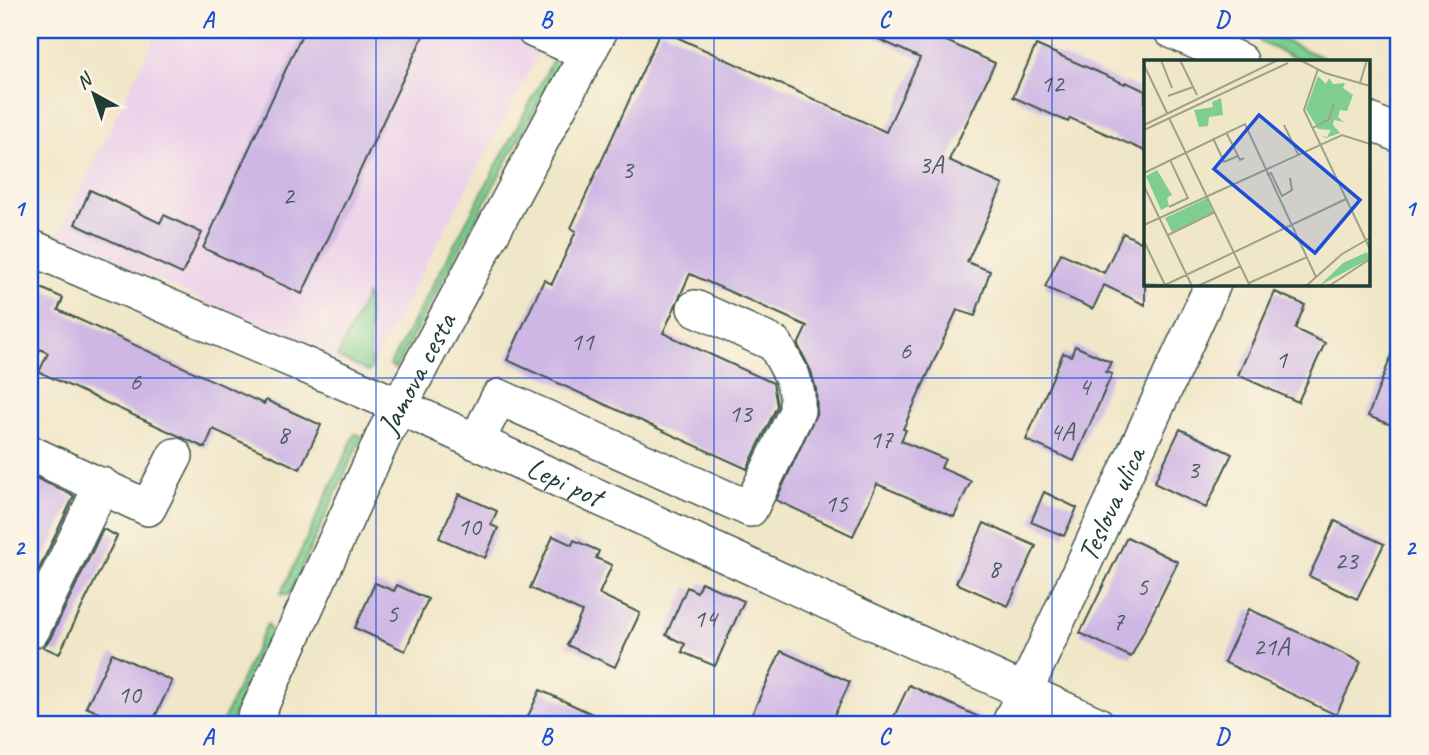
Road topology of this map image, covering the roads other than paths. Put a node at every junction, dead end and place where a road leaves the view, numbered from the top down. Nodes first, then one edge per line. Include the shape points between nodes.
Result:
1 (534, 30) edge
2 (1171, 30) edge
3 (594, 41) edge
4 (1238, 60) edge
5 (1370, 121) edge
6 (1399, 135) edge
7 (30, 247) edge
8 (1213, 285) edge
9 (695, 308) dead end
10 (399, 406) junction
11 (477, 442) junction
12 (30, 453) edge
13 (175, 456) dead end
14 (102, 485) junction
15 (750, 509) junction
16 (728, 557) junction
17 (30, 629) edge
18 (1024, 693) junction
19 (252, 725) edge
20 (1009, 725) edge
21 (1098, 725) edge

1 - 3 street
2 - 4 street
3 - 10 street, Jamova cesta
5 - 6 street
7 - 10 street, Lepi pot
8 - 18 street, Teslova ulica
9 - 15 street via 775,344 797,394 797,411
10 - 11 street, Lepi pot
10 - 19 street, Jamova cesta
11 - 15 street via 499,397
11 - 16 street, Lepi pot
12 - 14 street
13 - 14 street via 148,508
14 - 17 street
15 - 16 street
16 - 18 street, Lepi pot
18 - 20 street, Teslova ulica
18 - 21 street, Lepi pot

